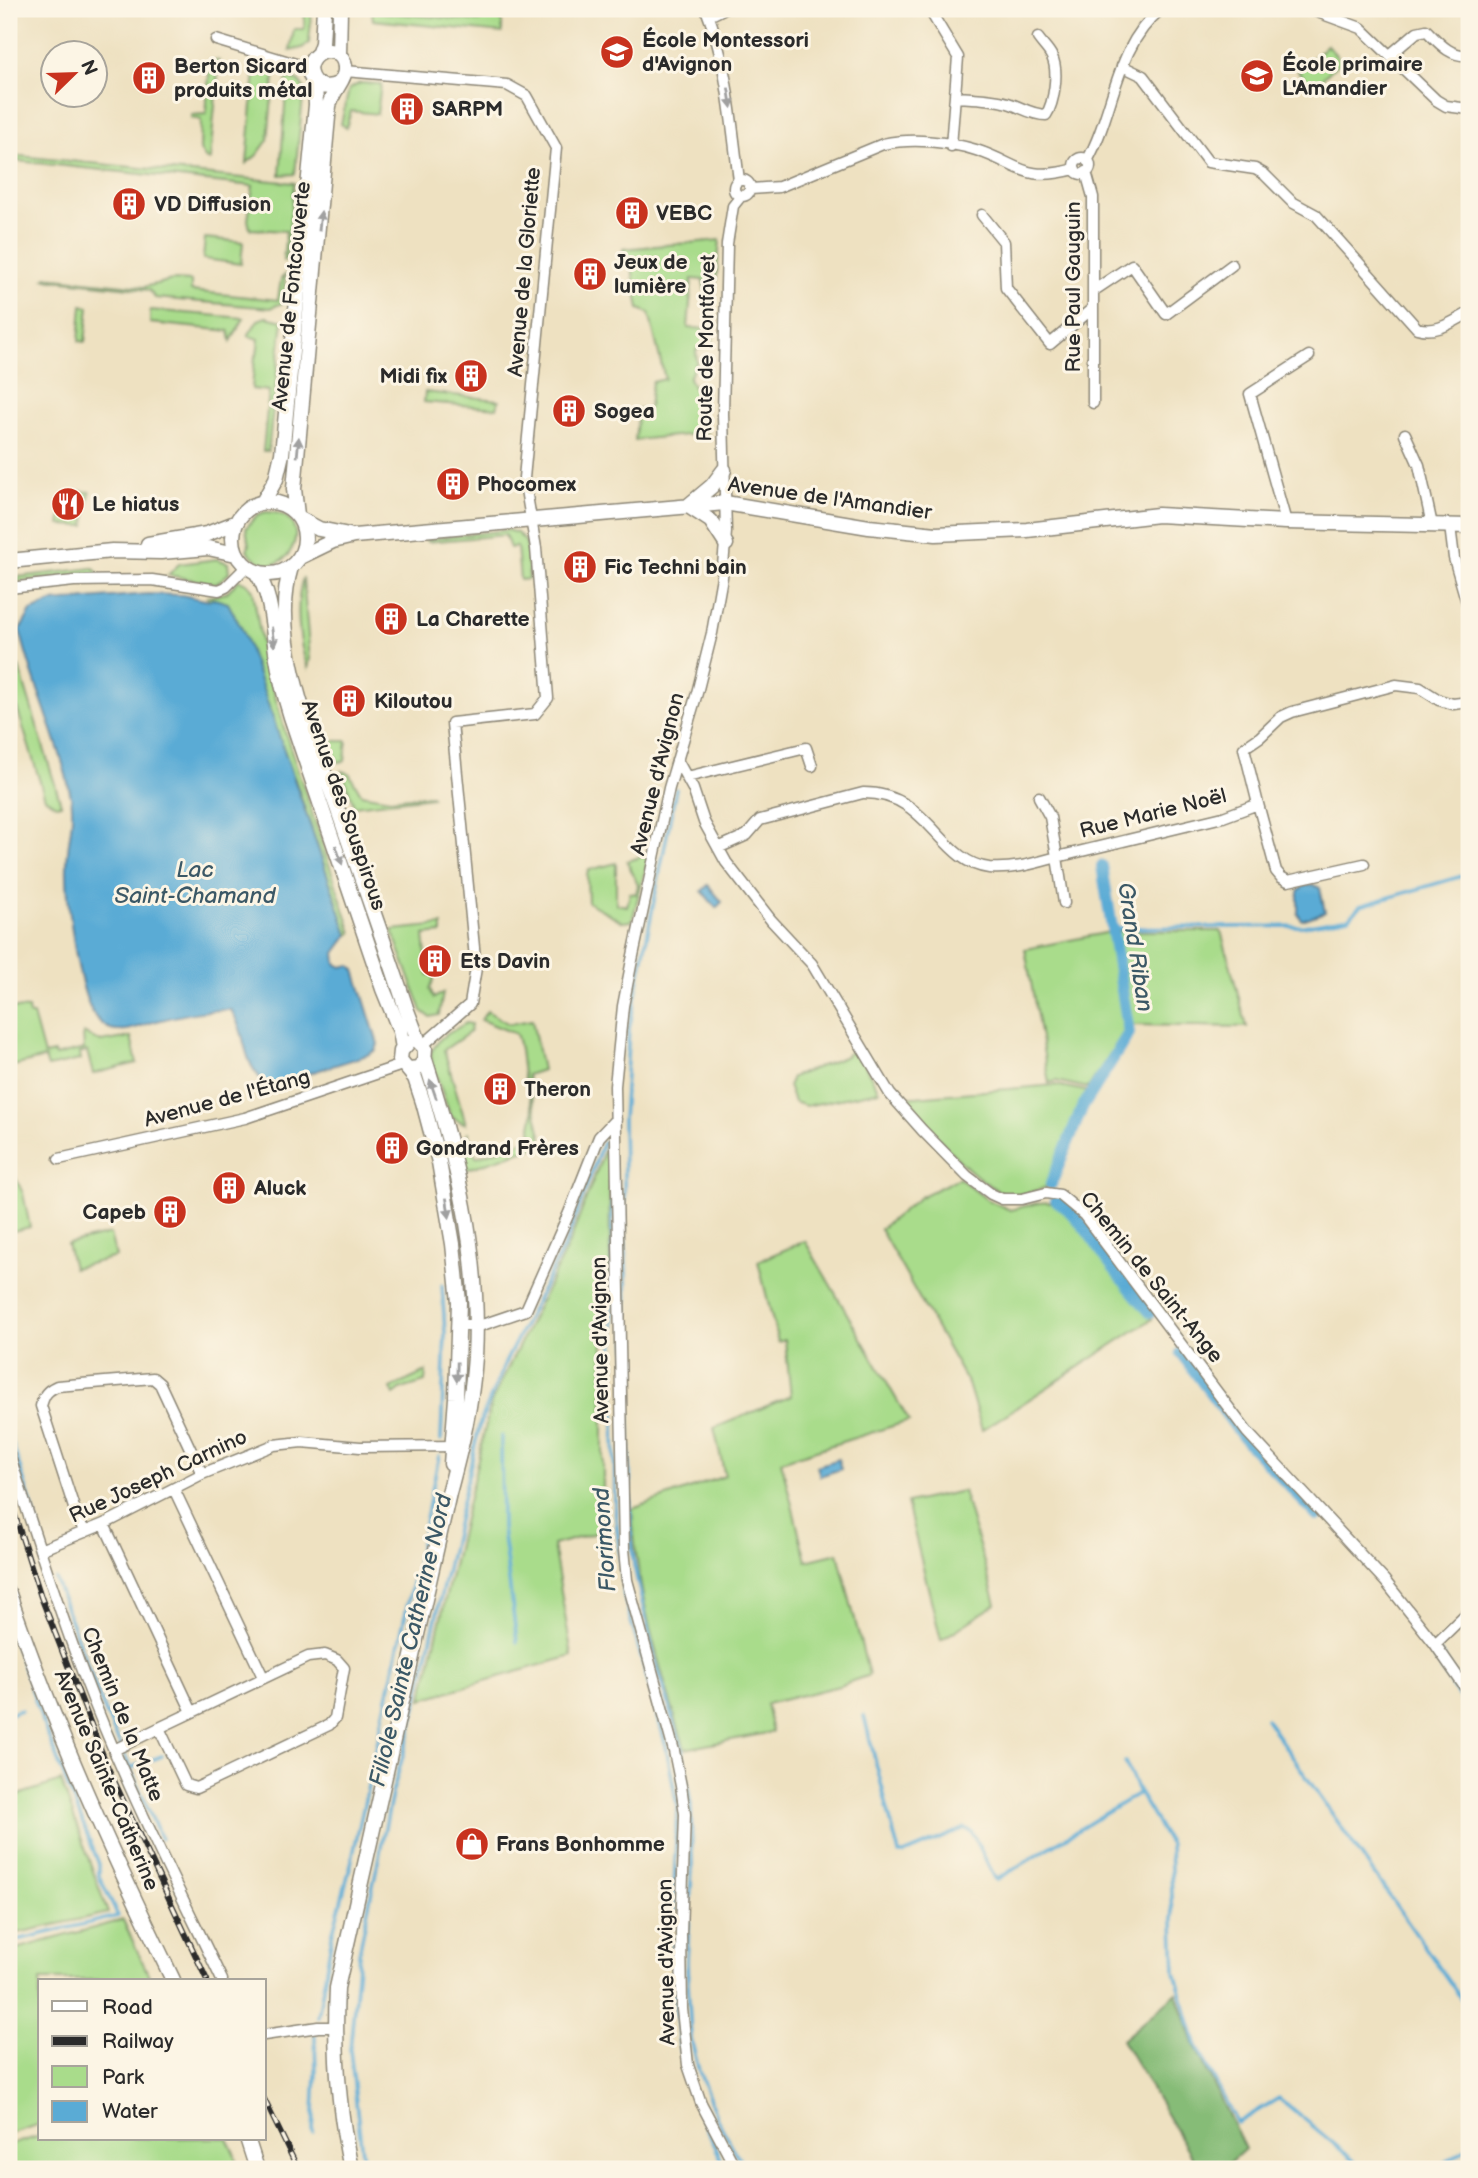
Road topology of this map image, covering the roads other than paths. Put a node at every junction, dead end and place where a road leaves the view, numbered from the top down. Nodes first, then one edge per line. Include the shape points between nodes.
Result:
1 (324, 9) edge
2 (340, 9) edge
3 (723, 9) edge
4 (932, 9) edge
5 (1161, 9) edge
6 (1309, 9) edge
7 (708, 13) edge
8 (1038, 38) dead end
9 (216, 40) dead end
10 (319, 52) junction
11 (339, 55) junction
12 (1390, 55) junction
13 (1469, 55) edge
14 (1122, 66) junction
15 (309, 68) junction
16 (341, 77) junction
17 (316, 83) junction
18 (956, 97) junction
19 (1469, 109) edge
20 (951, 146) junction
21 (1083, 168) junction
22 (739, 180) junction
23 (751, 189) junction
24 (741, 196) junction
25 (982, 215) dead end
26 (1232, 265) dead end
27 (1093, 291) junction
28 (1093, 308) junction
29 (1469, 313) edge
30 (1308, 356) dead end
31 (1093, 403) dead end
32 (1405, 434) dead end
33 (724, 470) junction
34 (263, 502) junction
35 (726, 503) junction
36 (688, 506) junction
37 (299, 517) junction
38 (531, 519) junction
39 (1286, 522) junction
40 (235, 523) junction
41 (1432, 525) junction
42 (1450, 526) junction
43 (1469, 526) edge
44 (354, 536) junction
45 (726, 544) junction
46 (112, 551) junction
47 (236, 554) junction
48 (9, 561) edge
49 (295, 562) junction
50 (251, 569) junction
51 (9, 588) edge
52 (1469, 610) edge
53 (1469, 702) edge
54 (677, 760) junction
55 (811, 766) dead end
56 (687, 777) junction
57 (1040, 797) dead end
58 (1258, 804) junction
59 (718, 848) junction
60 (1057, 857) junction
61 (1364, 864) dead end
62 (1064, 903) dead end
63 (403, 1048) junction
64 (423, 1049) junction
65 (406, 1067) junction
66 (616, 1119) junction
67 (59, 1159) dead end
68 (458, 1325) junction
69 (476, 1326) junction
70 (457, 1446) junction
71 (9, 1454) edge
72 (202, 1474) junction
73 (174, 1489) junction
74 (104, 1524) junction
75 (85, 1532) junction
76 (40, 1550) junction
77 (9, 1594) edge
78 (1469, 1611) edge
79 (1435, 1644) junction
80 (263, 1677) junction
81 (1469, 1693) edge
82 (192, 1712) junction
83 (159, 1728) junction
84 (114, 1750) junction
85 (173, 1979) edge
86 (222, 1979) edge
87 (335, 2027) junction
88 (266, 2035) edge
89 (248, 2140) edge
90 (257, 2169) edge
91 (351, 2169) edge
92 (736, 2169) edge

1 - 10 main road
2 - 11 main road
3 - 7 street
4 - 18 street via 958,57
5 - 14 street via 1134,38
6 - 12 street via 1361,28
7 -> 22 street via 729,91
8 - 18 street via 1053,58 1051,108 1046,115 999,101
9 - 15 street
10 - 11 main road
10 - 15 main road
11 - 16 main road via 345,65
12 - 13 street via 1426,30 1446,51
12 - 19 street via 1436,100
14 - 21 street via 1097,144
14 - 29 street via 1143,76 1208,162 1255,169 1292,202 1316,215 1417,328 1439,329
15 - 17 main road
16 - 17 main road via 327,87
37 -> 16 main road, Avenue de Fontcouverte via 294,489 329,106
16 - 38 street, Avenue de la Gloriette via 506,85 527,96 556,148 524,478
17 - 34 main road, Avenue de Fontcouverte via 282,454 276,479
18 - 20 street
20 - 21 street via 974,149 1036,175
20 - 23 street via 909,141 883,144 779,187
21 - 27 street, Rue Paul Gauguin via 1093,197
22 - 23 street via 747,181
22 - 24 street via 734,189
23 - 24 street
24 - 33 street, Route de Montfavet via 733,206 727,244
25 - 28 street via 1004,242 1006,288 1050,345
26 - 27 street via 1166,314 1132,265
27 - 28 street, Rue Paul Gauguin
28 - 31 street, Rue Paul Gauguin
30 - 39 street via 1250,394
32 - 41 street via 1419,464
33 - 35 street, Route de Montfavet
33 - 36 main road
34 - 37 main road via 282,504
34 - 40 main road via 247,508
35 - 36 main road, Avenue de l'Amandier
35 - 39 main road, Avenue de l'Amandier via 936,534 1027,530 1158,514
35 - 45 street, Avenue d'Avignon
36 - 38 main road, Avenue de l'Amandier
36 - 45 main road via 710,521
37 - 44 main road, Avenue de l'Amandier via 325,531
37 - 49 main road via 305,538
38 - 44 main road, Avenue de l'Amandier
38 - 64 street, Avenue de la Gloriette via 548,698 535,714 452,723 476,968 470,1003
39 - 41 main road, Avenue de l'Amandier
40 - 46 main road via 206,534
40 - 47 main road
41 - 42 main road, Avenue de l'Amandier
42 - 43 main road, Avenue de l'Amandier
42 - 52 street
44 - 49 main road, Avenue de l'Amandier via 333,541
45 - 54 street, Avenue d'Avignon via 712,633
46 - 47 main road via 208,548
46 - 48 main road
47 - 50 main road
49 - 50 main road via 268,575
49 - 64 main road, Avenue des Souspirous via 284,592 293,675
50 - 51 street via 219,590 152,580
50 -> 63 main road, Avenue des Souspirous via 262,580 281,684
53 - 58 street, Rue Marie Noël via 1453,704 1420,688 1395,685 1281,717 1244,748
54 - 56 street, Chemin de Saint-Ange
54 - 66 street, Avenue d'Avignon via 623,1006
55 - 56 street via 806,748
56 - 59 street, Chemin de Saint-Ange
57 - 60 street, Rue Marie Noël via 1050,817
58 - 60 street, Rue Marie Noël via 1223,817
58 - 61 street, Rue Marie Noël via 1276,871 1288,881
59 - 60 street, Rue Marie Noël via 747,835 760,820 876,793 914,809 948,844 986,868 1014,868
59 - 79 street, Chemin de Saint-Ange via 771,919 812,964 890,1094 922,1130 991,1194 1002,1199 1060,1195 1084,1215 1247,1432 1351,1541
60 - 62 street
63 - 64 main road via 410,1042
63 - 65 main road via 400,1056
64 - 65 main road via 418,1068
69 -> 64 main road, Avenue des Souspirous via 463,1198
65 - 67 street, Avenue de l'Étang via 245,1118
65 -> 68 main road, Avenue des Souspirous via 425,1109 448,1206
66 - 69 street via 599,1137 526,1310
66 - 92 street, Avenue d'Avignon via 624,1549 685,1814 681,1934 688,2065 701,2103
68 - 69 street
68 -> 70 main road, Avenue des Souspirous
69 - 70 main road, Avenue des Souspirous via 472,1387
70 - 72 street, Rue Joseph Carnino via 274,1445
70 - 87 main road, Avenue des Souspirous via 346,1943
71 - 76 street, Chemin de la Matte
72 - 73 street, Rue Joseph Carnino
72 - 75 street via 160,1384 153,1378 48,1390 41,1406
73 - 74 street, Rue Joseph Carnino
73 - 80 street
74 - 75 street, Rue Joseph Carnino
74 - 82 street
75 - 76 street, Rue Joseph Carnino
76 - 84 street, Chemin de la Matte
77 - 85 main road, Avenue Sainte-Catherine via 99,1822
78 - 79 street
79 - 81 street, Chemin de Saint-Ange
80 - 82 street
80 - 83 street via 308,1657 325,1655 338,1660 344,1668 335,1718 329,1725 196,1787 186,1785
82 - 83 street
83 - 84 street
84 - 86 street, Chemin de la Matte
87 - 88 street
87 - 91 main road, Avenue des Souspirous via 338,2101
89 - 90 main road

